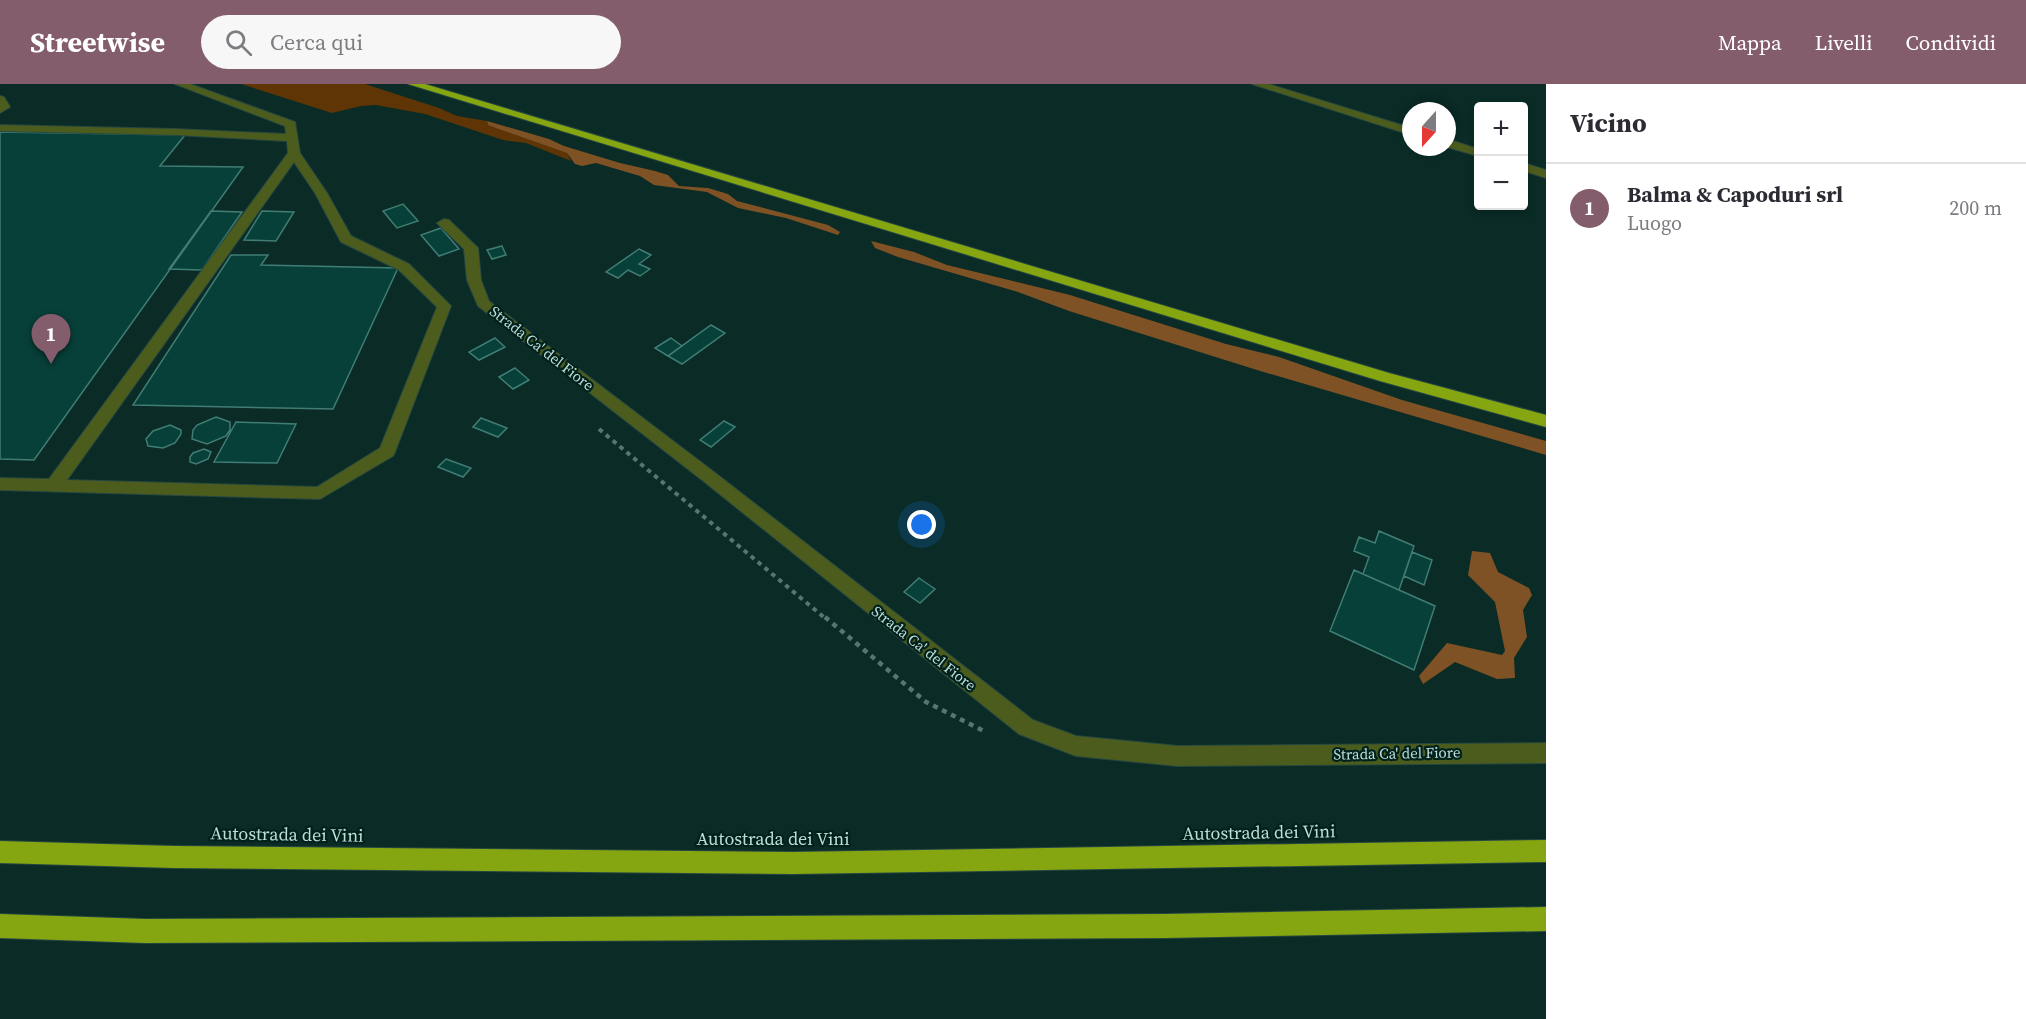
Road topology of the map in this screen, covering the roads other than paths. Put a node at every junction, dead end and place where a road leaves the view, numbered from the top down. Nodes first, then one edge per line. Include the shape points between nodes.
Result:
1 (180, 84) edge
2 (413, 84) edge
3 (1257, 84) edge
4 (0, 99) edge
5 (0, 110) edge
6 (0, 128) edge
7 (1402, 129) edge
8 (293, 146) junction
9 (1456, 146) edge
10 (1474, 151) edge
11 (1528, 168) edge
12 (1546, 174) edge
13 (444, 223) dead end
14 (1546, 421) edge
15 (0, 484) edge
16 (54, 485) junction
17 (1546, 753) edge
18 (1546, 851) edge
19 (0, 852) edge
20 (1546, 919) edge
21 (0, 926) edge

1 - 8 street via 291,124
2 - 14 highway via 1385,377
3 - 7 street
4 - 5 street via 4,107
6 - 8 street via 176,132
8 - 16 street
8 - 16 street via 346,239 404,267 444,306 387,452 320,493
9 - 10 street
11 - 12 street
13 - 17 street, Strada Ca' del Fiore via 471,248 474,280 483,303 1026,728 1076,746 1178,756
15 - 16 street
18 - 19 highway, Autostrada dei Vini via 793,863
20 - 21 highway via 1165,926 156,931

